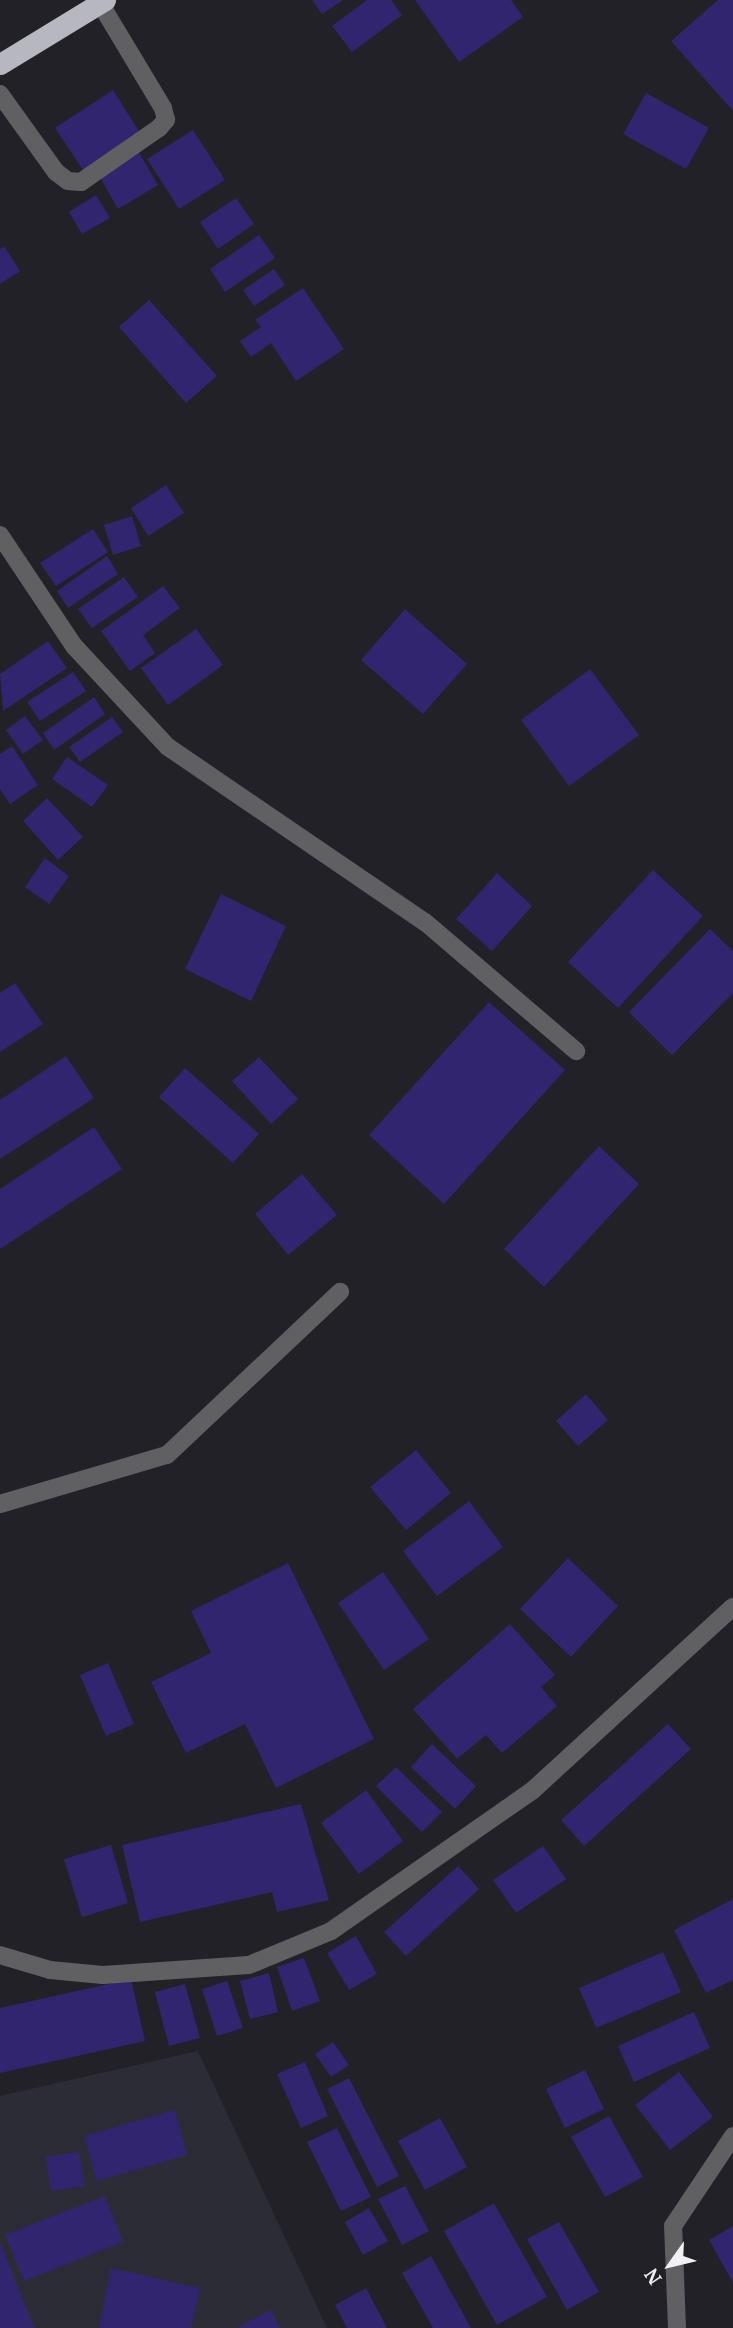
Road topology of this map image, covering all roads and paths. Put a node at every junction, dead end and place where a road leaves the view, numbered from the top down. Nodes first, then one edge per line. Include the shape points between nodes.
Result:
1 (102, 2) edge
2 (0, 64) edge
3 (0, 94) edge
4 (0, 535) edge
5 (576, 1051) dead end
6 (340, 1292) dead end
7 (0, 1504) edge
8 (733, 1607) edge
9 (0, 1955) edge
10 (733, 2136) edge
11 (677, 2328) edge

1 - 2 highway
1 - 3 street via 163,108 166,120 159,128 80,182 68,181 55,172
4 - 5 street via 74,646 168,747 425,922
6 - 7 street via 167,1455
8 - 9 street via 533,1790 331,1931 249,1965 103,1975 50,1970
10 - 11 street via 673,2226

